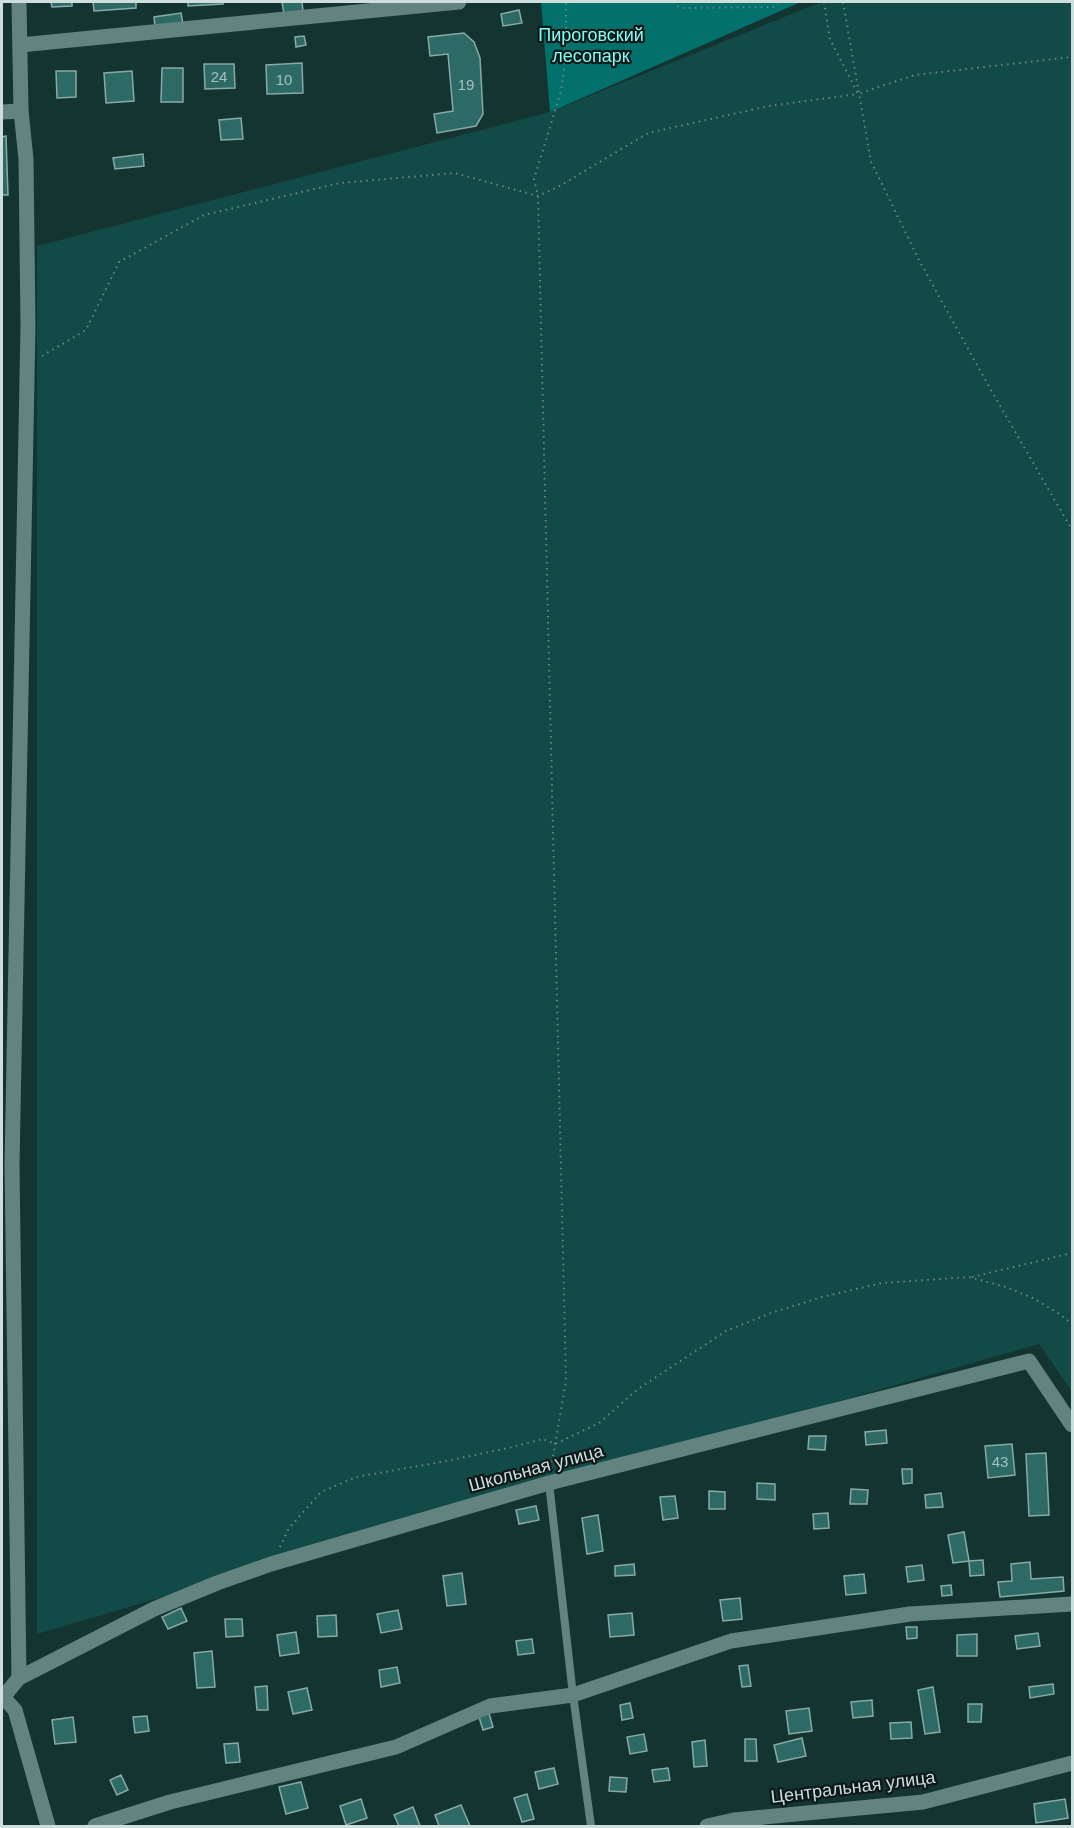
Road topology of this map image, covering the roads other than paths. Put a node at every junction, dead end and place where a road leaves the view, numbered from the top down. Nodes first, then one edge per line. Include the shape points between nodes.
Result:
1 (19, 2) edge
2 (459, 2) edge
3 (20, 45) junction
4 (21, 111) junction
5 (2, 112) edge
6 (7, 1165) edge
7 (1072, 1425) edge
8 (549, 1483) junction
9 (1072, 1604) edge
10 (19, 1678) junction
11 (573, 1695) junction
12 (3, 1696) edge
13 (1072, 1763) edge
14 (48, 1827) edge
15 (95, 1827) edge
16 (591, 1827) edge
17 (707, 1827) edge

1 - 3 street
2 - 3 street
3 - 4 street
4 - 5 street
4 - 6 street via 26,159 27,365
6 - 10 street
7 - 8 street, Школьная улица via 1029,1361
8 - 10 street, Школьная улица via 217,1583 154,1609
8 - 11 lane
9 - 11 street via 910,1614 731,1641
10 - 12 street, Школьная улица
11 - 15 street via 490,1706 396,1747 170,1802
11 - 16 lane
12 - 14 street via 15,1710
13 - 17 street, Центральная улица via 923,1802 734,1820

